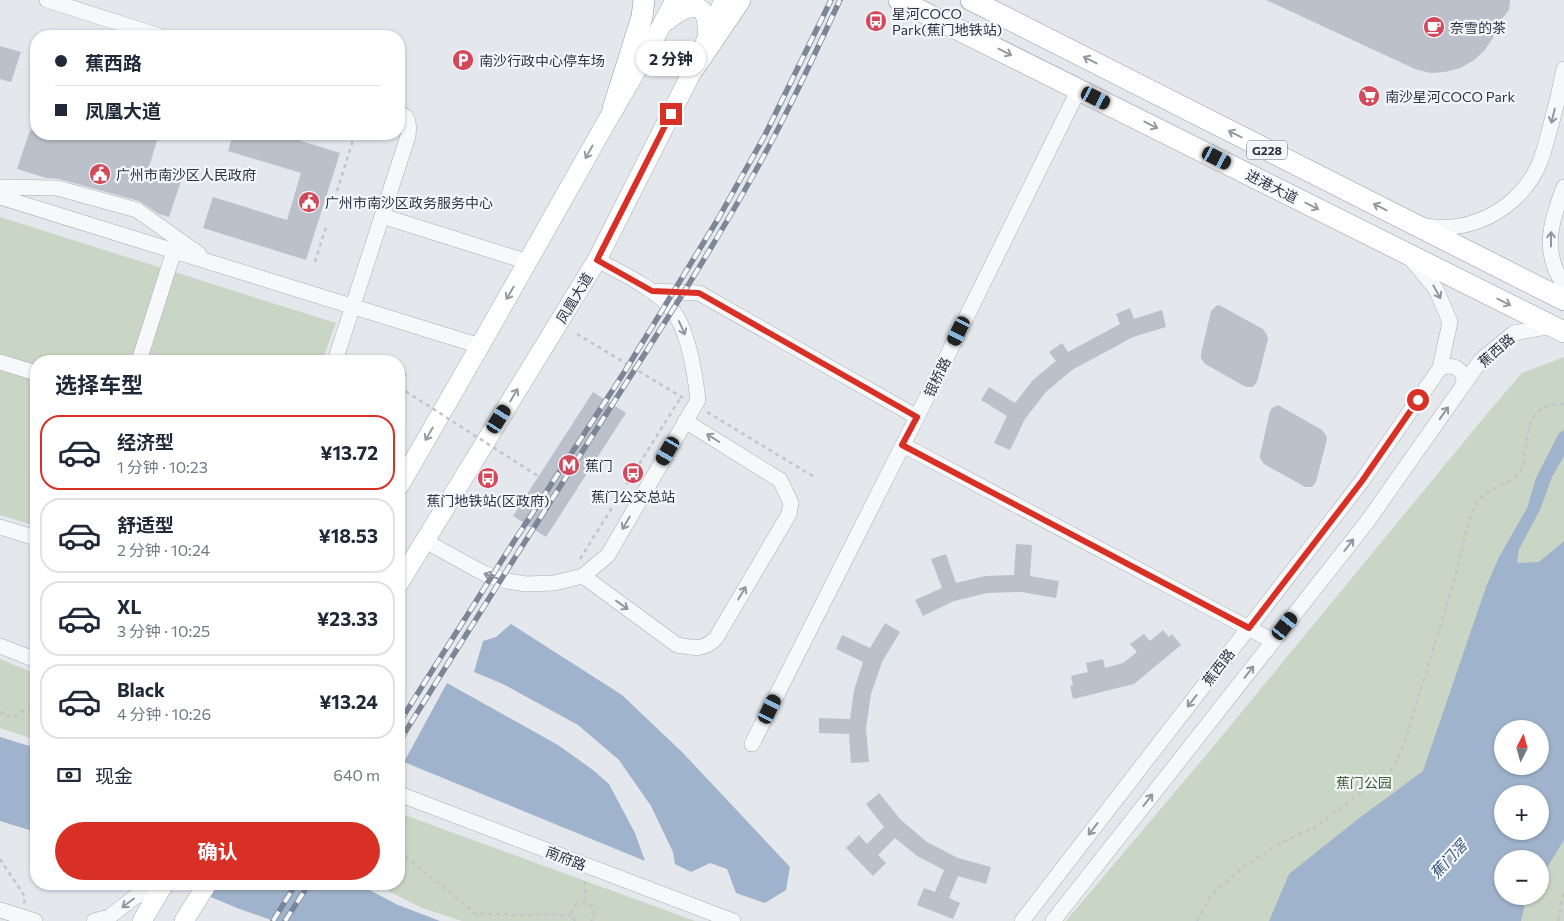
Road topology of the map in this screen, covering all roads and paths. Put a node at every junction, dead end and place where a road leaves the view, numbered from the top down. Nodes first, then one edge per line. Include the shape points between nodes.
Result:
1 (47, 0) edge
2 (644, 0) edge
3 (675, 0) edge
4 (724, 0) edge
5 (740, 0) edge
6 (899, 0) edge
7 (970, 0) edge
8 (661, 27) junction
9 (141, 30) edge
10 (708, 39) junction
11 (694, 68) junction
12 (1564, 69) edge
13 (1079, 89) junction
14 (613, 109) junction
15 (405, 117) edge
16 (353, 140) edge
17 (0, 187) edge
18 (1564, 187) edge
19 (337, 191) dead end
20 (0, 198) edge
21 (382, 216) junction
22 (1410, 222) junction
23 (326, 227) dead end
24 (174, 251) junction
25 (1407, 254) junction
26 (597, 260) junction
27 (315, 262) dead end
28 (528, 262) junction
29 (212, 263) junction
30 (1564, 285) edge
31 (652, 291) junction
32 (1564, 300) edge
33 (354, 307) junction
34 (1558, 329) edge
35 (480, 346) junction
36 (141, 355) edge
37 (337, 355) edge
38 (0, 362) edge
39 (1440, 368) junction
40 (30, 371) edge
41 (1464, 384) junction
42 (405, 390) edge
43 (681, 397) dead end
44 (1564, 404) edge
45 (917, 417) junction
46 (685, 421) junction
47 (902, 445) junction
48 (405, 476) edge
49 (538, 476) dead end
50 (0, 527) edge
51 (30, 536) edge
52 (425, 541) junction
53 (580, 569) junction
54 (405, 573) edge
55 (1249, 628) junction
56 (1273, 641) junction
57 (0, 646) edge
58 (30, 658) edge
59 (30, 710) edge
60 (0, 712) edge
61 (752, 744) dead end
62 (405, 796) edge
63 (405, 856) edge
64 (0, 859) edge
65 (585, 881) dead end
66 (1564, 889) edge
67 (152, 890) edge
68 (161, 890) edge
69 (205, 890) edge
70 (586, 903) junction
71 (0, 910) edge
72 (572, 915) junction
73 (191, 916) edge
74 (29, 919) edge
75 (94, 921) edge
76 (142, 921) edge
77 (575, 921) edge
78 (592, 921) edge
79 (733, 921) edge
80 (1022, 921) edge
81 (1053, 921) edge
82 (1197, 921) edge
83 (1558, 921) edge

1 - 9 street
2 - 14 highway via 642,17
3 - 8 main road
4 - 10 main road, 凤凰大道
5 - 11 highway
6 -> 13 highway, 进港大道 / G228
22 -> 7 highway, G228
8 - 10 main road via 686,7 700,7
8 - 14 main road
10 - 11 main road, 凤凰大道
11 - 26 main road, 凤凰大道
12 -> 22 street via 1540,162 1519,194 1504,208 1469,224 1430,227
13 -> 25 highway, 进港大道 / G228
13 - 45 street, 银桥路
14 -> 28 main road
15 - 21 street via 409,123 408,136
16 - 19 path
17 - 29 street via 58,188 136,210
30 -> 18 street via 1554,264 1550,235
20 - 24 street
21 - 28 street
21 - 33 street
22 - 32 highway, G228
23 - 27 path
24 - 29 street
24 - 36 street
25 -> 34 highway, 进港大道 / G228
25 -> 39 street, 蕉西路 via 1436,289 1450,322
26 - 31 street
52 -> 26 main road, 凤凰大道
28 -> 35 main road
29 - 33 street
31 - 45 street via 699,293
31 -> 46 street via 674,311 695,373 698,400
33 - 35 street
33 - 37 street
34 - 41 street, 蕉西路 via 1514,333 1481,360
35 -> 48 main road
38 - 40 street
39 - 41 street via 1447,365 1460,370
39 - 55 street, 蕉西路 via 1362,481
56 -> 41 street, 蕉西路 via 1367,522
42 - 49 path, bridge
43 - 53 path
44 - 82 path via 1536,412 1528,428 1521,470 1514,478 1488,491 1475,506 1396,763 1390,771 1315,827 1272,847 1241,869 1210,897
45 - 47 street, 银桥路
46 -> 53 street via 608,555
53 -> 46 street via 677,645 700,648 716,638 789,514 791,503 780,480
47 - 55 street
47 - 61 street, 银桥路
50 - 51 street
53 -> 52 street via 554,583 507,581 485,574
52 - 54 main road, 凤凰大道
55 - 56 street
55 -> 80 street, 蕉西路
81 -> 56 street, 蕉西路
57 - 58 street
59 - 60 path via 12,718
62 - 79 street, 南府路
63 - 72 path via 476,914
64 - 74 path via 25,897
65 - 70 path
66 - 83 path
67 -> 75 street via 135,897 109,917
68 - 76 main road
69 - 73 main road
70 - 72 path via 576,905
70 - 78 path via 594,910
71 - 74 street
72 - 77 path

